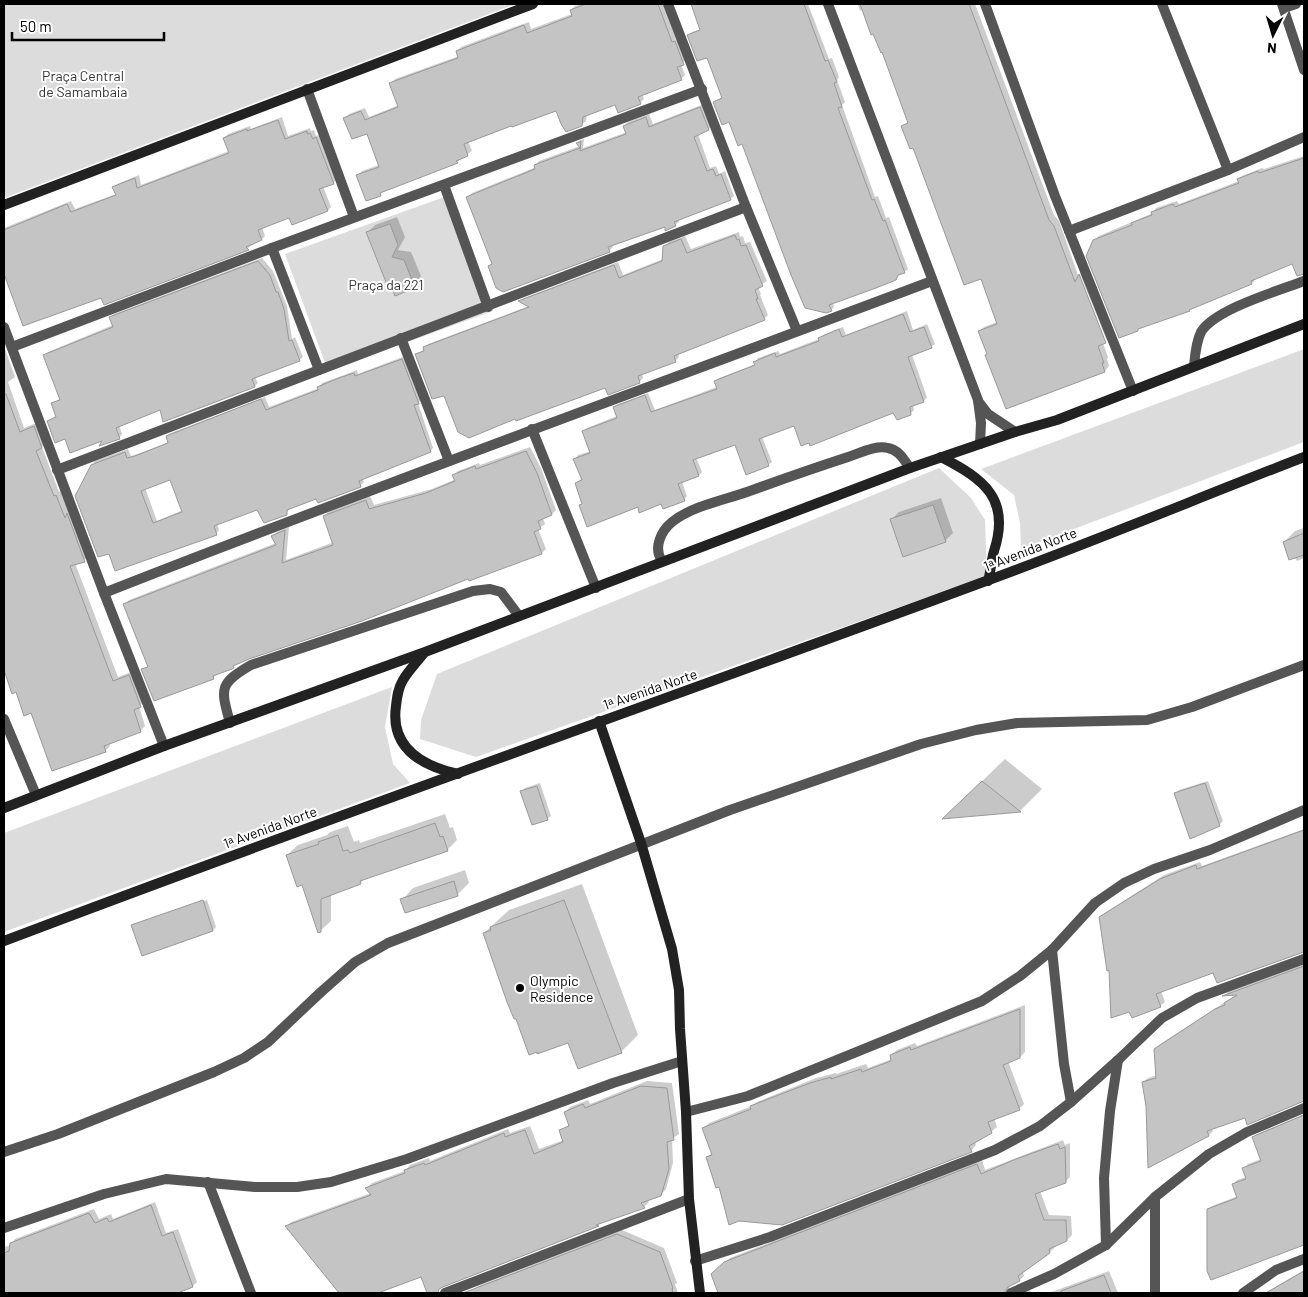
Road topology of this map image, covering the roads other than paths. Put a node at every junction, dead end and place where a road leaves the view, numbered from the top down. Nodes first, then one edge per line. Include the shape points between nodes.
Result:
1 (533, 4) edge
2 (668, 4) edge
3 (828, 4) edge
4 (985, 4) edge
5 (1162, 4) edge
6 (1296, 4) edge
7 (1283, 6) edge
8 (1304, 70) edge
9 (307, 89) junction
10 (702, 89) junction
11 (1304, 138) edge
12 (1228, 170) junction
13 (444, 185) junction
14 (4, 205) edge
15 (746, 207) junction
16 (354, 217) junction
17 (1069, 231) junction
18 (272, 248) junction
19 (1304, 281) edge
20 (932, 282) junction
21 (488, 307) junction
22 (1304, 324) edge
23 (4, 327) edge
24 (797, 331) junction
25 (401, 338) junction
26 (12, 347) junction
27 (1194, 366) junction
28 (319, 370) junction
29 (1132, 391) junction
30 (978, 400) junction
31 (532, 429) junction
32 (1015, 432) junction
33 (980, 444) junction
34 (941, 457) junction
35 (1304, 457) edge
36 (449, 461) junction
37 (910, 468) junction
38 (57, 470) junction
39 (662, 562) junction
40 (988, 581) junction
41 (596, 588) junction
42 (104, 593) junction
43 (519, 616) junction
44 (424, 652) junction
45 (1304, 665) edge
46 (4, 719) edge
47 (599, 721) junction
48 (230, 723) junction
49 (10, 738) junction
50 (164, 746) junction
51 (4, 747) edge
52 (459, 774) junction
53 (36, 795) junction
54 (4, 808) edge
55 (1304, 810) edge
56 (641, 843) junction
57 (4, 941) edge
58 (1052, 950) junction
59 (1304, 959) edge
60 (1118, 1060) junction
61 (682, 1061) junction
62 (1071, 1102) junction
63 (1304, 1108) edge
64 (686, 1112) junction
65 (4, 1152) edge
66 (208, 1182) junction
67 (1155, 1197) junction
68 (688, 1199) junction
69 (4, 1228) edge
70 (1106, 1245) junction
71 (1304, 1258) edge
72 (695, 1261) junction
73 (251, 1293) edge
74 (445, 1293) edge
75 (700, 1293) edge
76 (1011, 1293) edge
77 (1155, 1293) edge
78 (1243, 1293) edge

1 - 9 main road
2 - 10 street
3 - 20 street
4 - 17 street
5 - 12 street
6 - 7 street
7 - 8 street
9 - 14 main road
9 - 16 street
10 - 13 street
10 - 15 street
11 - 12 street
12 - 17 street
13 - 16 street
13 - 21 street
15 - 21 street
15 - 24 street
16 - 18 street
17 - 29 street
18 - 26 street
18 - 28 street
19 - 27 street via 1233,309 1208,324 1200,334
20 - 24 street
20 - 30 street
21 - 25 street
22 - 27 main road
23 - 26 street
24 - 31 street
25 - 28 street
25 - 36 street
26 - 38 street
27 - 29 main road
28 - 38 street
29 - 32 main road via 1057,420
30 - 32 street via 988,414
30 - 33 street
31 - 36 street
31 - 41 street
32 - 33 main road
33 - 34 main road
34 - 37 main road
34 - 40 main road via 982,482 997,505 1000,533
35 - 40 main road, 1ᵃ Avenida Norte
36 - 42 street
37 - 39 main road
37 - 39 street via 900,453 888,448 871,449 701,507 674,520 663,530 658,555
38 - 42 street
39 - 41 main road
40 - 47 main road, 1ᵃ Avenida Norte
41 - 43 main road
42 - 50 street
43 - 44 main road
43 - 48 street via 501,592 490,589 473,591 251,665 231,676 225,686 223,697
44 - 48 main road
44 - 52 main road via 402,682 394,724 402,742 420,759 432,767
45 - 56 street via 1192,707 1147,720 1017,723 921,744
46 - 49 street
47 - 52 main road, 1ᵃ Avenida Norte
47 - 56 main road
48 - 50 main road
49 - 51 street
49 - 53 street
50 - 53 main road
52 - 57 main road, 1ᵃ Avenida Norte via 296,831
53 - 54 main road
55 - 58 street via 1124,883 1095,903
56 - 61 main road via 672,949 679,990
56 - 65 street via 388,943 355,962 268,1042 244,1058 58,1134
58 - 62 street
58 - 64 street via 982,1001 748,1096
59 - 60 street via 1197,998 1162,1018
60 - 62 street
60 - 70 street via 1104,1178
61 - 64 main road
61 - 66 street via 613,1082 407,1159 331,1182 297,1187
62 - 72 street via 1040,1126 995,1150 770,1237
63 - 67 street via 1247,1132 1209,1154
64 - 68 main road
66 - 69 street via 166,1179 148,1183 104,1194
66 - 73 street
67 - 70 street
67 - 77 street
68 - 72 main road
68 - 74 street
70 - 76 street
71 - 78 street via 1276,1270
72 - 75 main road

